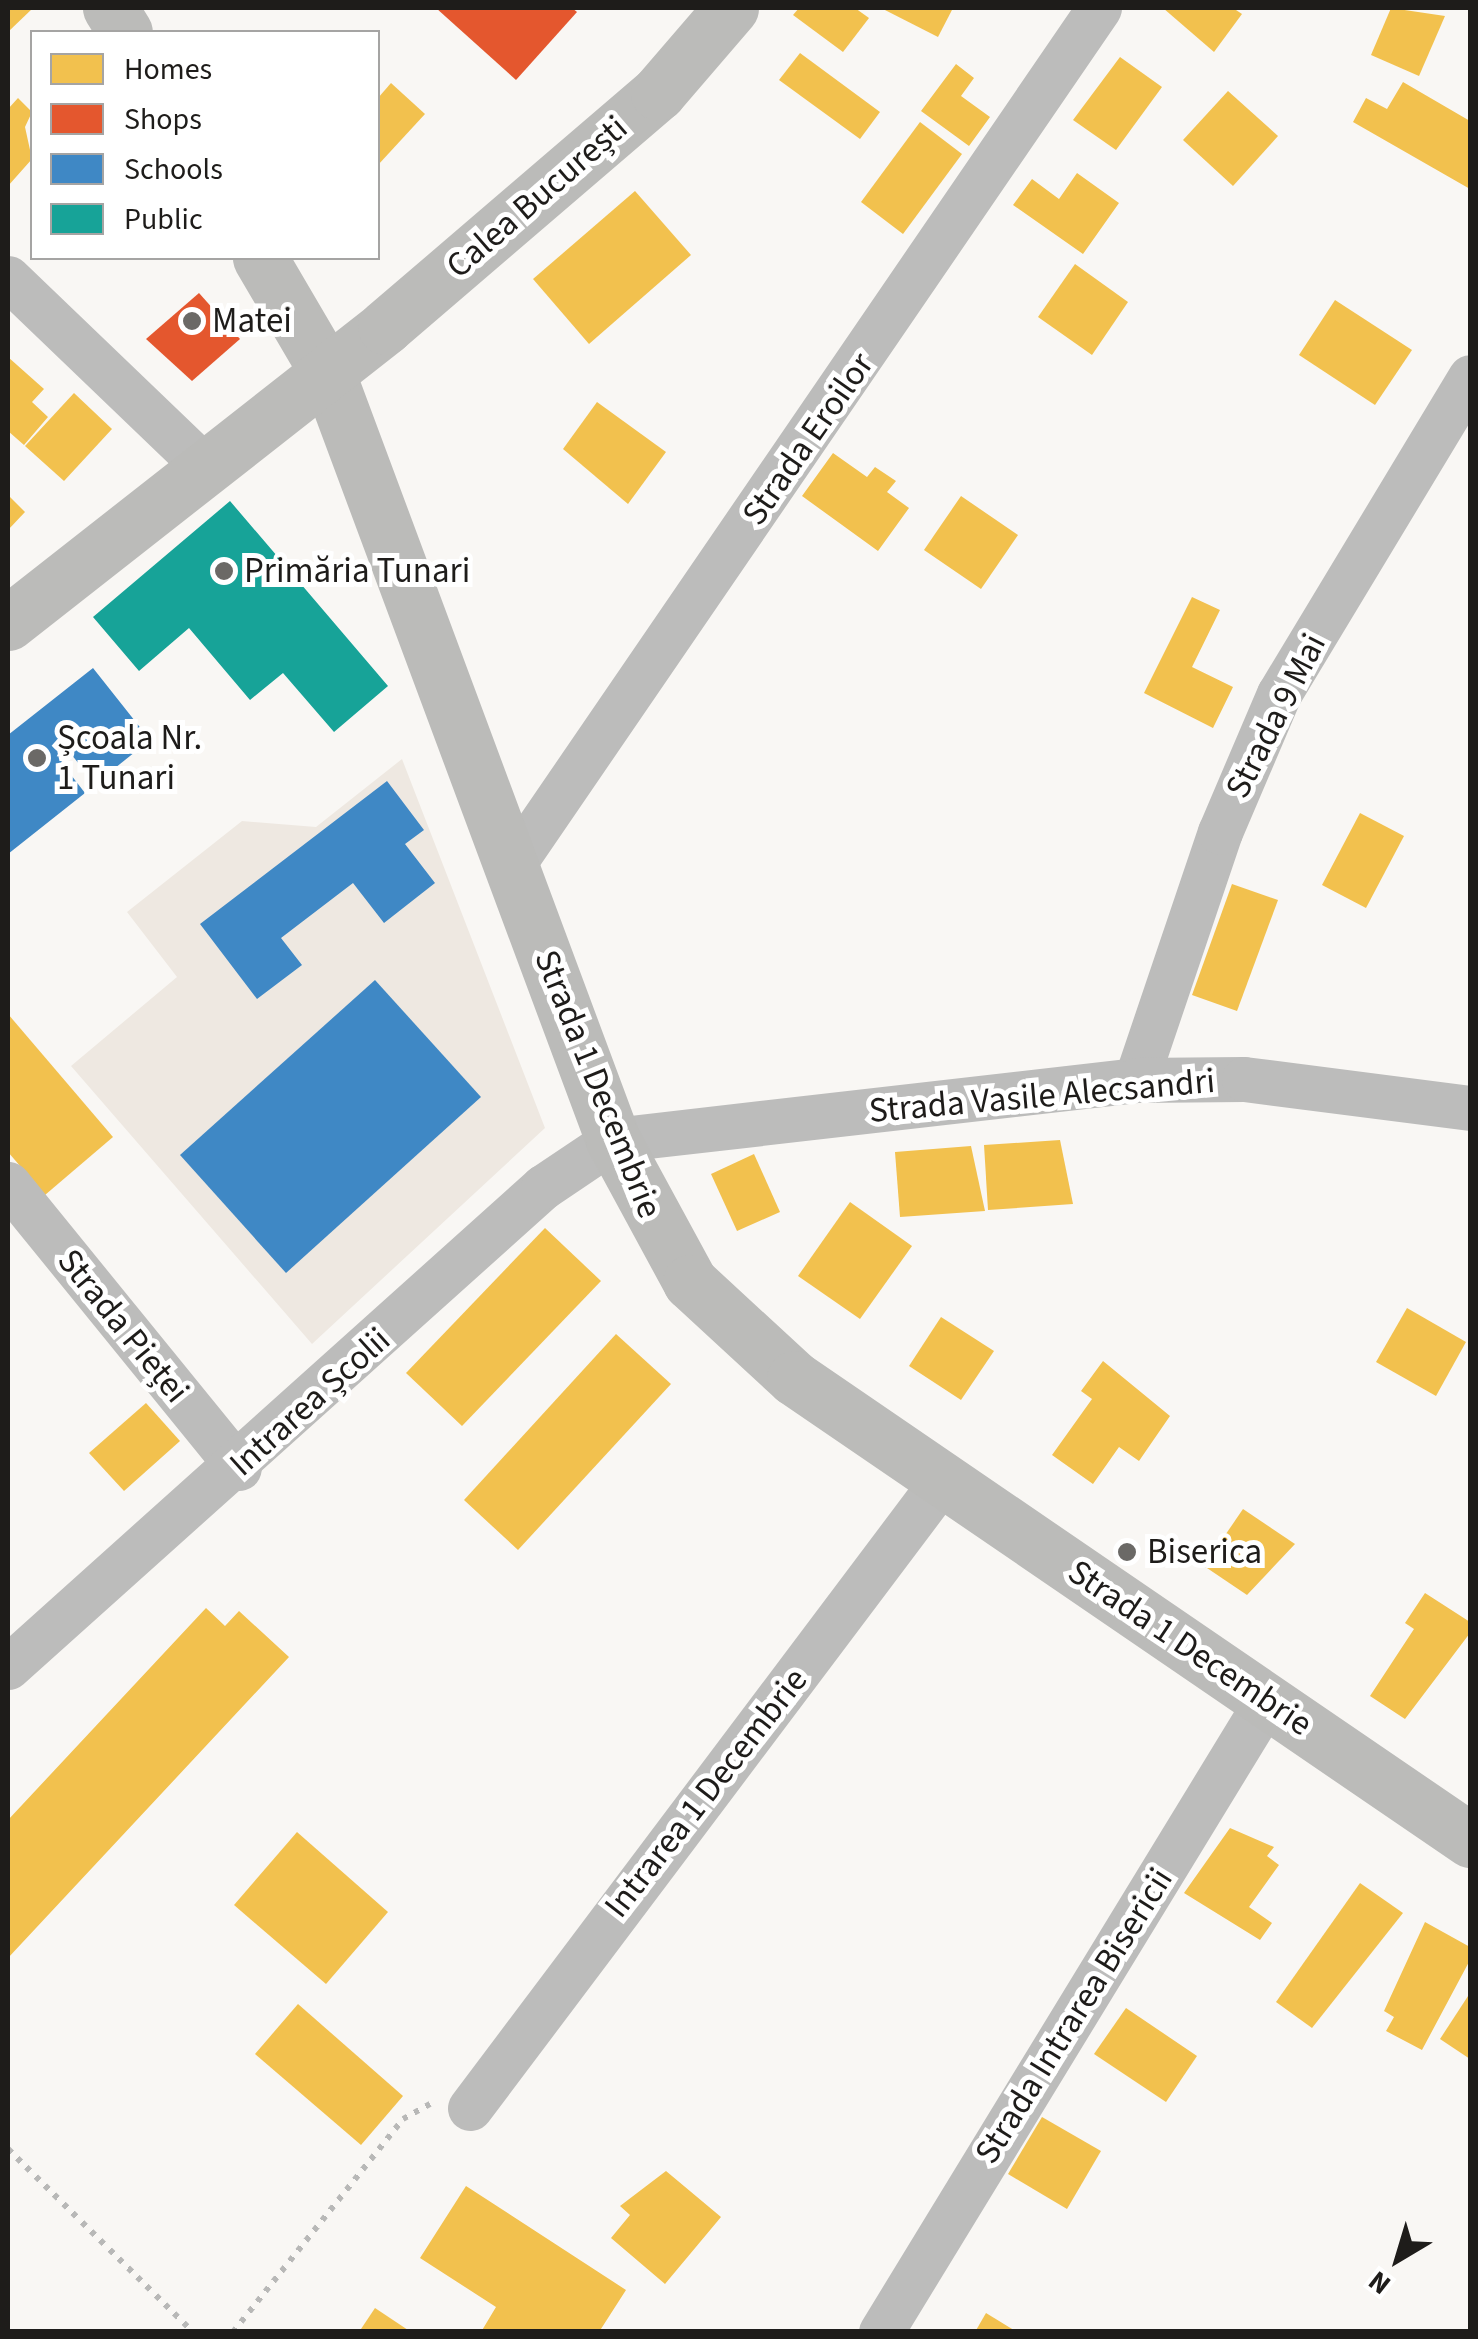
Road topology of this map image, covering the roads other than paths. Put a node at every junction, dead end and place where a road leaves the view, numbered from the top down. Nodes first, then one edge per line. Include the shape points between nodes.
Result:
1 (110, 8) edge
2 (731, 8) edge
3 (1099, 8) edge
4 (123, 30) edge
5 (261, 260) edge
6 (8, 278) edge
7 (328, 374) junction
8 (1470, 377) edge
9 (206, 468) junction
10 (8, 623) edge
11 (511, 867) junction
12 (1136, 1080) junction
13 (1470, 1108) edge
14 (613, 1140) junction
15 (8, 1184) edge
16 (239, 1468) junction
17 (944, 1478) junction
18 (8, 1667) edge
19 (1267, 1700) junction
20 (1470, 1840) edge
21 (470, 2108) road end
22 (881, 2332) edge

1 - 4 main road
2 - 7 main road, Calea București via 658,93
3 - 11 street, Strada Eroilor
5 - 7 main road, Strada 1 Decembrie
6 - 9 street
7 - 9 main road, Calea București
7 - 11 main road, Strada 1 Decembrie
8 - 12 street, Strada 9 Mai via 1254,748
9 - 10 main road, Calea București
11 - 14 main road, Strada 1 Decembrie
12 - 13 street, Strada Vasile Alecsandri via 1262,1081
12 - 14 street, Strada Vasile Alecsandri
14 - 16 street, Intrarea Școlii via 543,1187
14 - 17 main road, Strada 1 Decembrie via 690,1282 737,1332
15 - 16 street, Strada Pieței
16 - 18 street, Intrarea Școlii
17 - 19 main road, Strada 1 Decembrie
17 - 21 street, Intrarea 1 Decembrie
19 - 20 main road, Strada 1 Decembrie
19 - 22 street, Strada Intrarea Bisericii

